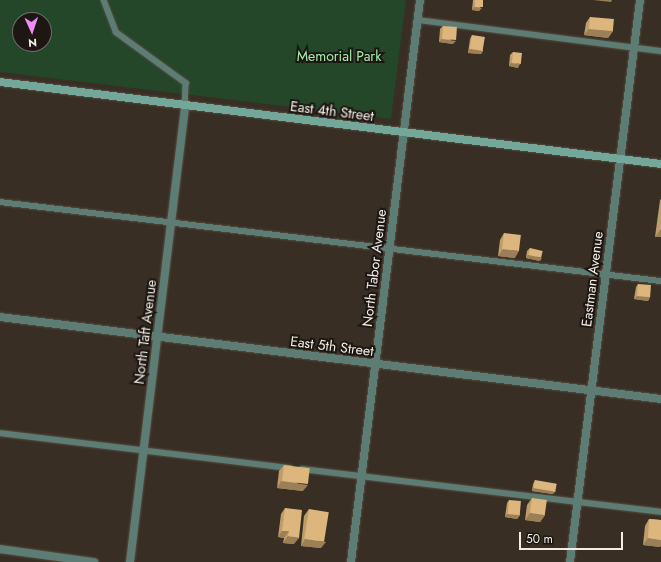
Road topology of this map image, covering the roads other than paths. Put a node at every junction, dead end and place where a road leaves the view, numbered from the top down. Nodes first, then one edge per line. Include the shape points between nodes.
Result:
1 (104, 0) edge
2 (420, 0) edge
3 (640, 0) edge
4 (418, 20) junction
5 (634, 48) junction
6 (661, 51) edge
7 (0, 82) edge
8 (185, 106) junction
9 (403, 133) junction
10 (620, 159) junction
11 (661, 164) edge
12 (0, 202) edge
13 (171, 224) junction
14 (390, 250) junction
15 (606, 275) junction
16 (661, 281) edge
17 (0, 317) edge
18 (158, 335) junction
19 (376, 364) junction
20 (591, 391) junction
21 (661, 399) edge
22 (0, 433) edge
23 (143, 451) junction
24 (362, 476) junction
25 (577, 502) junction
26 (661, 512) edge
27 (0, 549) edge
28 (94, 562) edge
29 (130, 562) edge
30 (351, 562) edge
31 (570, 562) edge

1 - 8 lane via 116,32 186,83
2 - 4 street, North Tabor Avenue
3 - 5 street, Eastman Avenue
4 - 5 lane
4 - 9 street, North Tabor Avenue
5 - 6 lane
5 - 10 street, Eastman Avenue
7 - 8 main road, East 4th Street
8 - 9 main road, East 4th Street
8 - 13 street, North Taft Avenue
9 - 10 main road, East 4th Street
9 - 14 street, North Tabor Avenue
10 - 11 main road, East 4th Street
10 - 15 street, Eastman Avenue
12 - 13 lane
13 - 14 lane
13 - 18 street, North Taft Avenue
14 - 15 lane
14 - 19 street, North Tabor Avenue
15 - 16 lane
15 - 20 street, Eastman Avenue
17 - 18 street, East 5th Street
18 - 19 street, East 5th Street
18 - 23 street, North Taft Avenue
19 - 20 street, East 5th Street
19 - 24 street, North Tabor Avenue
20 - 21 street, East 5th Street
20 - 25 street, Eastman Avenue
22 - 23 lane
23 - 24 lane
23 - 29 street, North Taft Avenue
24 - 25 lane
24 - 30 street, North Tabor Avenue
25 - 26 lane
25 - 31 street, Eastman Avenue
27 - 28 street

